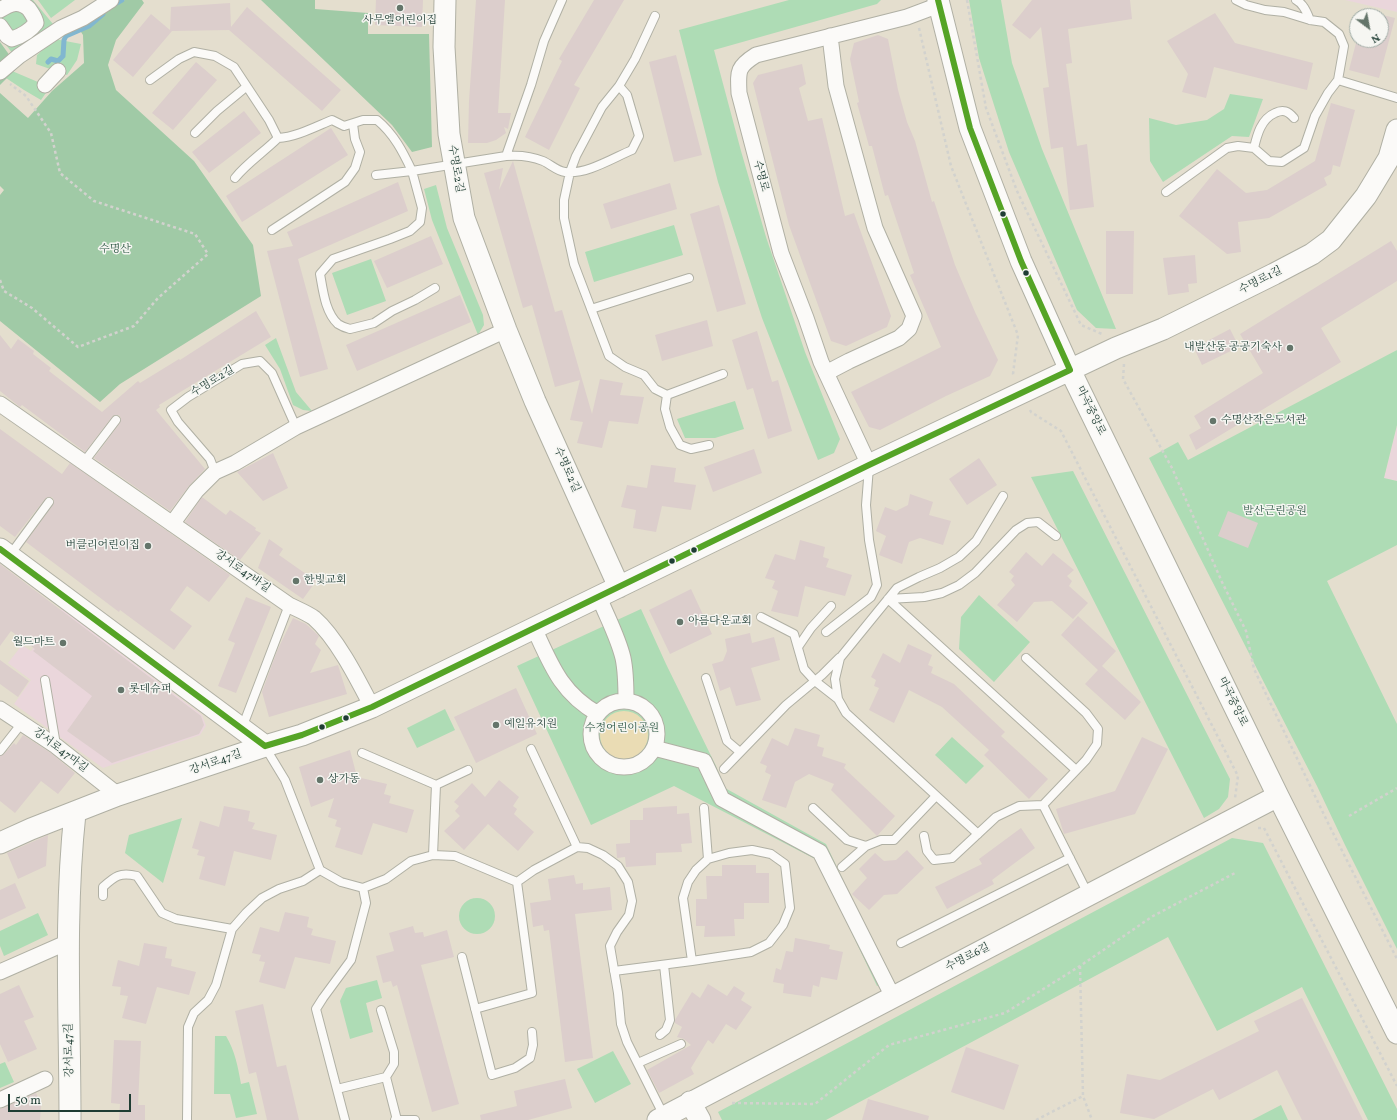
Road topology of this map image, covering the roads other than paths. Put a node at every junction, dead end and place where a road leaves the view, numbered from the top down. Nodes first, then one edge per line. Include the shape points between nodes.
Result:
1 (111, 0) edge
2 (445, 0) edge
3 (562, 0) edge
4 (1236, 0) edge
5 (1296, 0) edge
6 (939, 3) edge
7 (0, 10) edge
8 (655, 16) dead end
9 (1310, 20) junction
10 (0, 26) edge
11 (830, 36) junction
12 (58, 71) dead end
13 (3, 77) edge
14 (150, 80) dead end
15 (1338, 80) junction
16 (45, 85) dead end
17 (619, 86) junction
18 (246, 87) junction
19 (1397, 98) edge
20 (1294, 118) dead end
21 (353, 124) junction
22 (1397, 130) edge
23 (195, 133) dead end
24 (278, 138) junction
25 (1254, 148) junction
26 (506, 156) junction
27 (454, 165) junction
28 (412, 171) junction
29 (570, 172) junction
30 (376, 175) dead end
31 (235, 178) dead end
32 (1166, 192) dead end
33 (272, 230) dead end
34 (689, 278) dead end
35 (435, 288) dead end
36 (591, 309) junction
37 (506, 330) junction
38 (1070, 370) junction
39 (826, 373) junction
40 (723, 374) dead end
41 (668, 395) junction
42 (0, 404) edge
43 (116, 420) dead end
44 (296, 427) junction
45 (709, 445) dead end
46 (84, 462) junction
47 (869, 465) junction
48 (215, 472) junction
49 (1003, 496) dead end
50 (49, 502) dead end
51 (172, 524) junction
52 (1056, 536) dead end
53 (4, 552) edge
54 (619, 588) junction
55 (598, 597) junction
56 (888, 599) junction
57 (289, 605) junction
58 (831, 606) dead end
59 (761, 617) dead end
60 (534, 628) junction
61 (826, 632) dead end
62 (798, 647) junction
63 (840, 658) junction
64 (1026, 658) dead end
65 (706, 678) dead end
66 (45, 680) dead end
67 (815, 681) junction
68 (838, 699) junction
69 (626, 701) junction
70 (372, 707) junction
71 (0, 709) edge
72 (598, 714) junction
73 (22, 723) junction
74 (242, 729) junction
75 (56, 746) junction
76 (265, 746) junction
77 (654, 748) junction
78 (531, 749) dead end
79 (0, 751) edge
80 (740, 752) junction
81 (362, 753) dead end
82 (724, 769) dead end
83 (468, 770) dead end
84 (1076, 770) junction
85 (436, 785) junction
86 (118, 795) junction
87 (936, 796) junction
88 (1278, 796) junction
89 (1043, 805) junction
90 (704, 808) dead end
91 (813, 808) dead end
92 (75, 813) junction
93 (978, 834) junction
94 (924, 836) dead end
95 (0, 842) edge
96 (866, 846) junction
97 (577, 847) junction
98 (433, 855) junction
99 (1070, 858) junction
100 (708, 859) junction
101 (842, 868) dead end
102 (320, 870) junction
103 (517, 882) junction
104 (363, 888) junction
105 (1088, 895) junction
106 (103, 896) dead end
107 (232, 929) junction
108 (68, 942) junction
109 (901, 943) dead end
110 (462, 957) dead end
111 (692, 961) junction
112 (664, 965) junction
113 (614, 971) junction
114 (0, 972) edge
115 (893, 997) junction
116 (475, 1009) junction
117 (382, 1010) dead end
118 (532, 1032) dead end
119 (1397, 1033) edge
120 (660, 1034) dead end
121 (681, 1044) dead end
122 (638, 1064) junction
123 (386, 1077) junction
124 (45, 1079) dead end
125 (337, 1089) junction
126 (0, 1100) edge
127 (695, 1111) edge
128 (661, 1118) edge
129 (70, 1120) edge
130 (187, 1120) edge
131 (345, 1120) edge
132 (396, 1120) edge
133 (415, 1120) edge

1 - 13 street via 19,56
2 - 27 street, 수명로2길 via 444,47 449,134
3 - 26 lane via 544,41
4 - 9 lane via 1246,5
5 - 9 lane via 1306,10
6 - 11 street, 수명로 via 891,22
6 - 38 street, 수명로 via 970,128 1021,261
7 - 10 street via 19,0 25,3 36,23 32,28 12,38 7,36
8 - 17 lane
9 - 15 lane via 1324,22 1339,34 1344,46
11 - 39 street via 836,86 875,228 914,316 909,329 899,338
11 - 39 street, 수명로 via 756,55 744,62 738,74 739,93 781,253
12 - 16 street
14 - 18 lane via 179,59 194,52 215,56 234,67
15 - 19 lane
15 - 25 lane via 1315,116 1304,148 1282,162 1269,161
17 - 29 lane via 602,107
17 - 29 lane via 627,95 639,136 632,150 581,172
18 - 23 lane
18 - 24 lane
20 - 25 lane via 1289,112 1281,110 1264,120
21 - 24 lane via 344,126 332,120 286,138
21 - 28 lane via 363,120 377,120 386,127
21 - 33 lane via 360,152 355,168 345,182
22 - 38 street, 수명로1길 via 1389,158 1370,190 1331,240 1312,254 1163,329
24 - 31 lane
25 - 32 lane via 1227,148
26 - 27 lane
26 - 29 lane via 519,155 542,160 563,172
27 - 28 lane
27 - 37 street, 수명로2길 via 464,218
28 - 30 lane
28 - 35 lane via 422,208 420,222 410,231 333,259 320,274 330,313 339,324 350,329 374,322
29 - 36 lane via 564,200 564,218 574,264
34 - 36 lane
36 - 41 lane via 609,356 625,367 644,375 655,389
37 - 44 street
37 - 54 street, 수명로2길
38 - 47 street, 강서로47길
38 - 88 street, 마곡중앙로
39 - 47 street, 수명로
40 - 41 lane
41 - 45 lane via 665,409 670,427 680,444 691,449
42 - 46 street, 강서로47바길
43 - 46 lane
44 - 48 street
44 - 48 lane, 수명로2길 via 272,373 260,361 242,364 171,410 210,459
46 - 51 street, 강서로47바길
47 - 54 street, 강서로47길
47 - 61 lane via 866,505 877,585 871,597
48 - 51 street via 196,490
49 - 56 lane via 976,541 959,557 897,588
50 - 53 lane
51 - 57 street, 강서로47바길
52 - 56 lane via 1038,522 1027,523 1016,530 976,573 959,585 924,596
53 - 74 street
54 - 55 street, 강서로47길
55 - 60 street, 강서로47길
55 - 69 street via 622,658 626,679
56 - 63 lane
56 - 84 lane
57 - 70 street, 강서로47바길 via 313,618 329,635
57 - 74 lane
58 - 62 lane
59 - 62 lane via 794,634
60 - 70 street, 강서로47길
60 - 72 street via 562,684 585,707
62 - 67 lane via 804,668
63 - 67 lane
63 - 68 lane via 835,679
64 - 84 lane via 1086,713 1098,729 1097,744
65 - 80 lane via 727,741
66 - 75 lane
67 - 68 lane
67 - 80 lane via 786,705
68 - 87 lane via 846,713
69 - 72 street via 606,706
69 - 77 street via 637,703 653,717 657,727
70 - 76 street, 강서로47길 via 302,735
71 - 73 street, 강서로47마길
72 - 77 street via 592,724 593,746 599,756 608,763 618,767 629,767 648,757
73 - 75 street, 강서로47마길
73 - 79 lane
74 - 76 street
75 - 86 street, 강서로47마길
76 - 86 street, 강서로47길
76 - 102 lane via 285,780
77 - 115 street via 704,761 722,799 820,852
78 - 97 lane
80 - 82 lane
81 - 85 lane
83 - 85 lane
84 - 89 lane
85 - 98 lane
86 - 92 street, 강서로47길
87 - 93 lane
87 - 96 lane via 894,840 881,840
88 - 105 street, 수명로6길
88 - 119 street, 마곡중앙로
89 - 93 lane via 1019,806 996,817
89 - 99 lane
90 - 100 lane
91 - 96 lane via 847,840
92 - 95 street, 강서로47길
92 - 108 street, 강서로47길 via 69,869
93 - 94 lane via 952,858 934,860 927,851
96 - 101 lane
97 - 103 lane
97 - 113 lane via 588,848 603,855 618,866 628,882 632,901 630,915 616,932 610,946
98 - 103 lane via 455,856
98 - 104 lane via 411,861 386,879
99 - 105 lane
99 - 109 lane
100 - 111 lane via 688,882 684,898
100 - 111 lane via 752,850 771,854 785,864 790,908 783,924 769,943 751,952
102 - 104 lane via 341,882
102 - 107 lane via 302,881 262,898
103 - 116 lane via 532,993
104 - 125 lane via 366,903 351,960 316,1009
105 - 115 street, 수명로6길
106 - 107 lane via 103,887 114,877 127,874 137,876 162,913 176,919
107 - 130 lane via 216,985 208,1000 194,1013 188,1026
108 - 114 street
108 - 129 street, 강서로47길
110 - 116 lane
111 - 112 lane
112 - 113 lane
112 - 120 lane via 670,1020 666,1030
113 - 122 lane via 621,1024
115 - 127 street, 수명로6길
116 - 118 lane via 492,1075 515,1068 530,1058
117 - 123 lane via 394,1052 394,1064
121 - 122 lane
122 - 128 lane
123 - 125 lane
123 - 132 lane
124 - 126 street
125 - 131 lane
127 - 128 street, 수명로6길
132 - 133 lane

